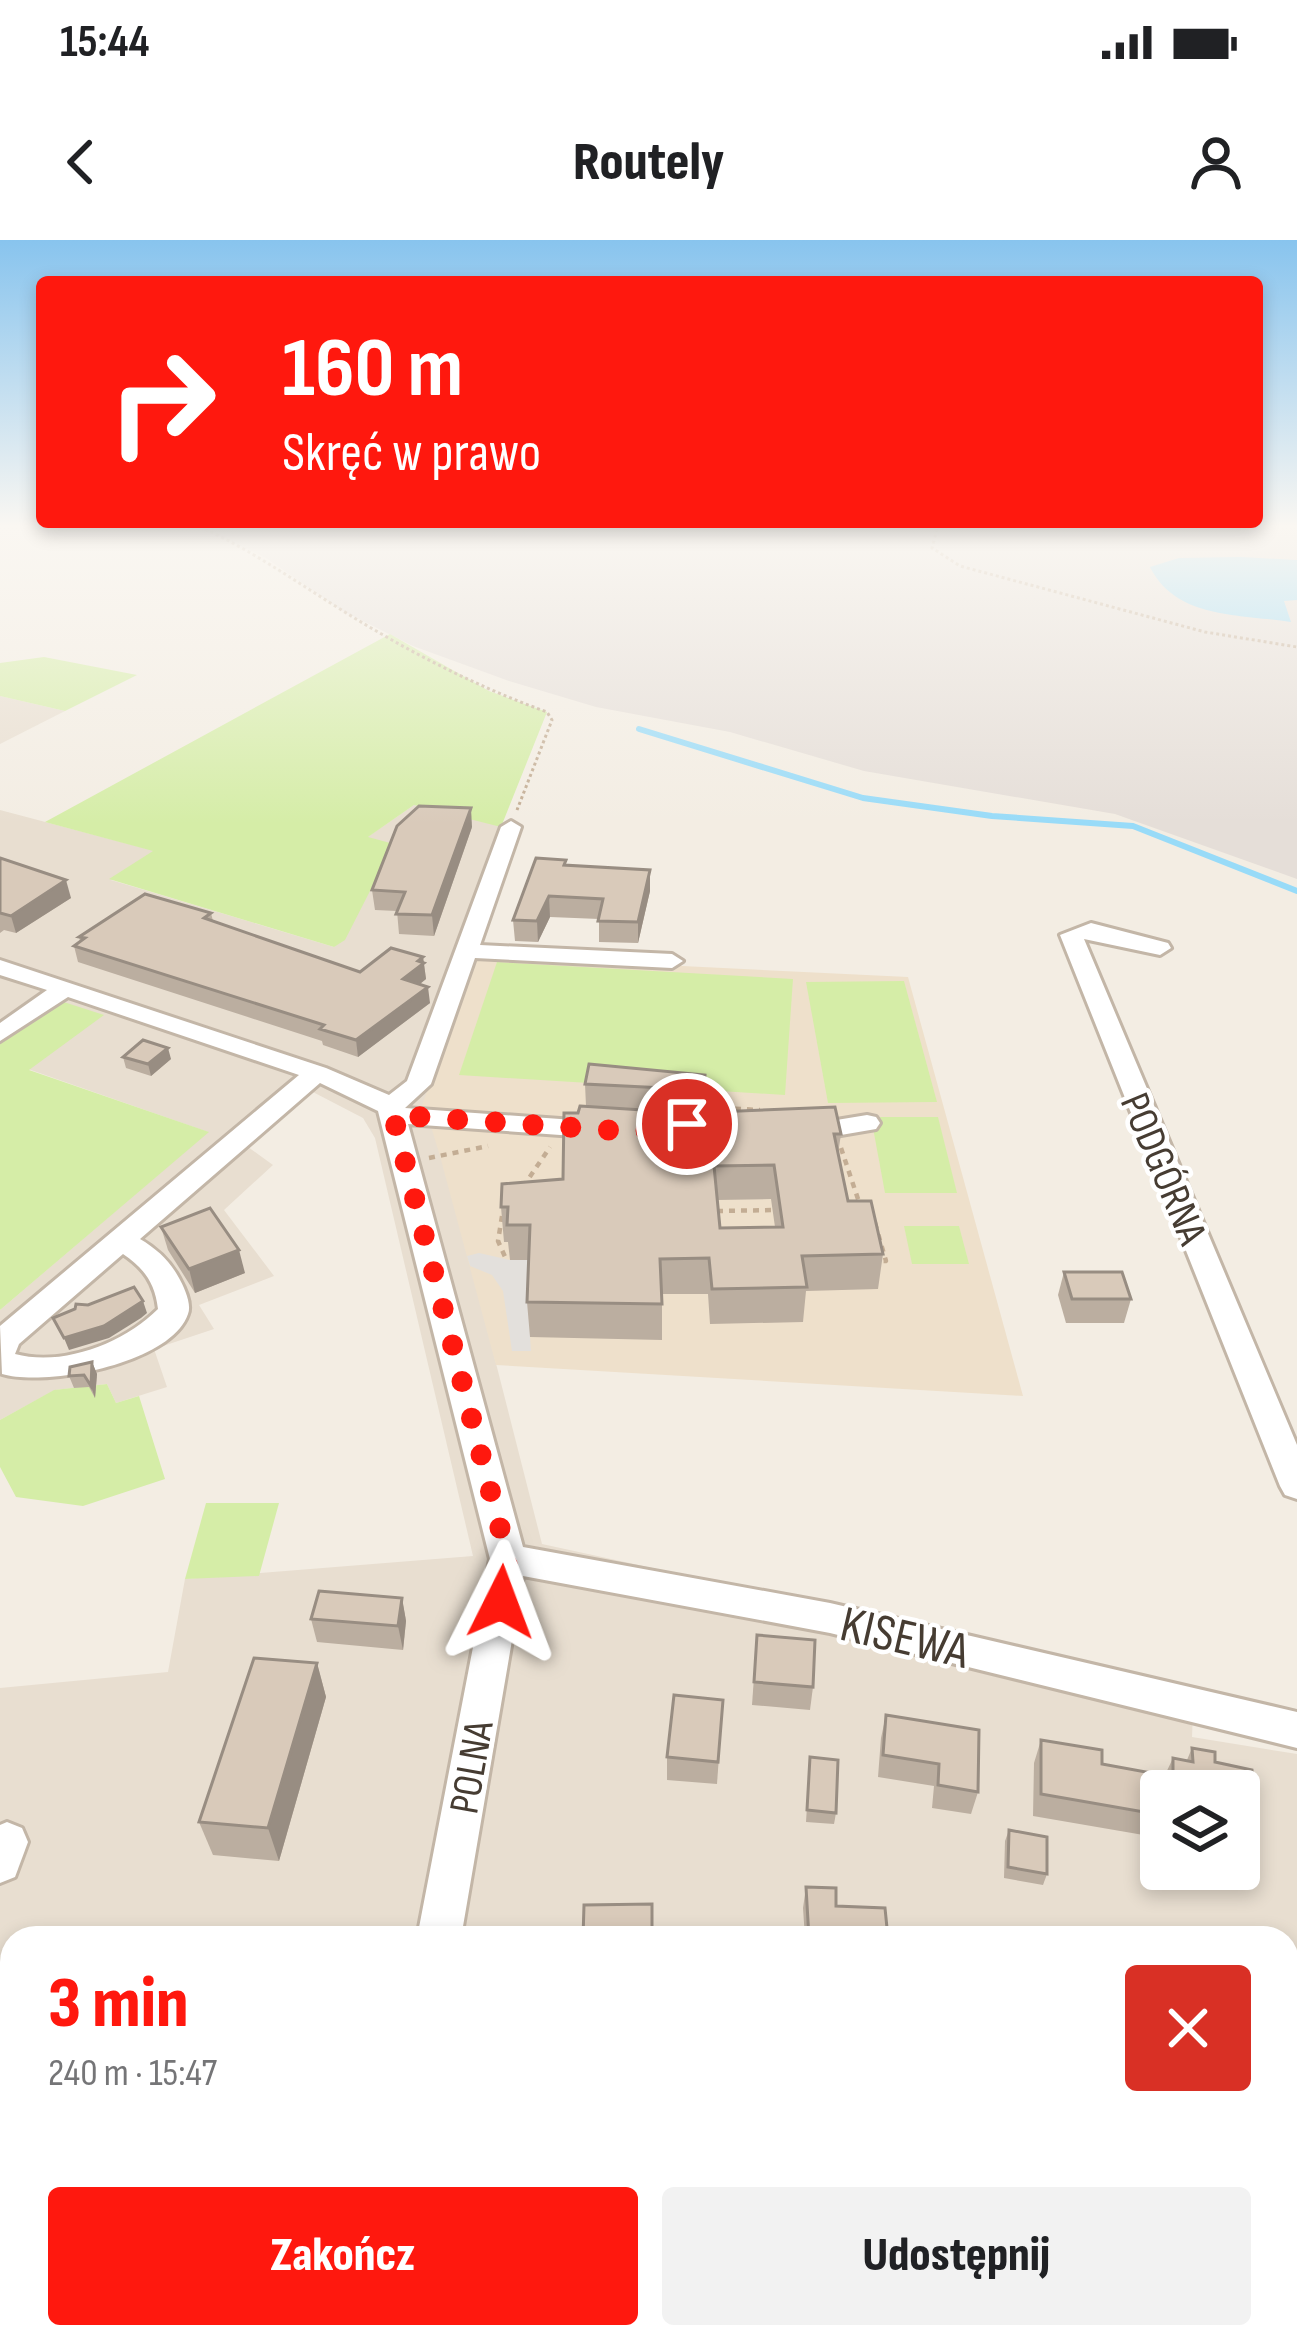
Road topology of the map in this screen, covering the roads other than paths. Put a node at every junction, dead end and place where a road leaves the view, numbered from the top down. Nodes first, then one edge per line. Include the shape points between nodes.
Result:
1 (511, 826) road end
2 (1160, 948) dead end
3 (464, 951) junction
4 (672, 961) dead end
5 (0, 967) edge
6 (67, 987) junction
7 (0, 1034) edge
8 (317, 1073) junction
9 (391, 1111) junction
10 (772, 1122) edge
11 (867, 1123) dead end
12 (638, 1132) edge
13 (123, 1244) junction
14 (0, 1357) edge
15 (1297, 1486) edge
16 (508, 1559) junction
17 (1297, 1730) edge
18 (441, 1926) edge

1 - 3 street
2 - 15 street, PODGÓRNA via 1091,930 1071,934
3 - 4 street
3 - 9 street via 418,1084
5 - 6 street
6 - 7 street
6 - 8 street
8 - 9 street
8 - 13 street
9 - 12 street
9 - 16 street, POLNA
10 - 11 street via 835,1130
13 - 14 street via 6,1339
13 - 14 street via 141,1250 173,1289 174,1312 146,1338 71,1364 9,1367
16 - 17 street, KISEWA via 830,1618
16 - 18 street, POLNA

